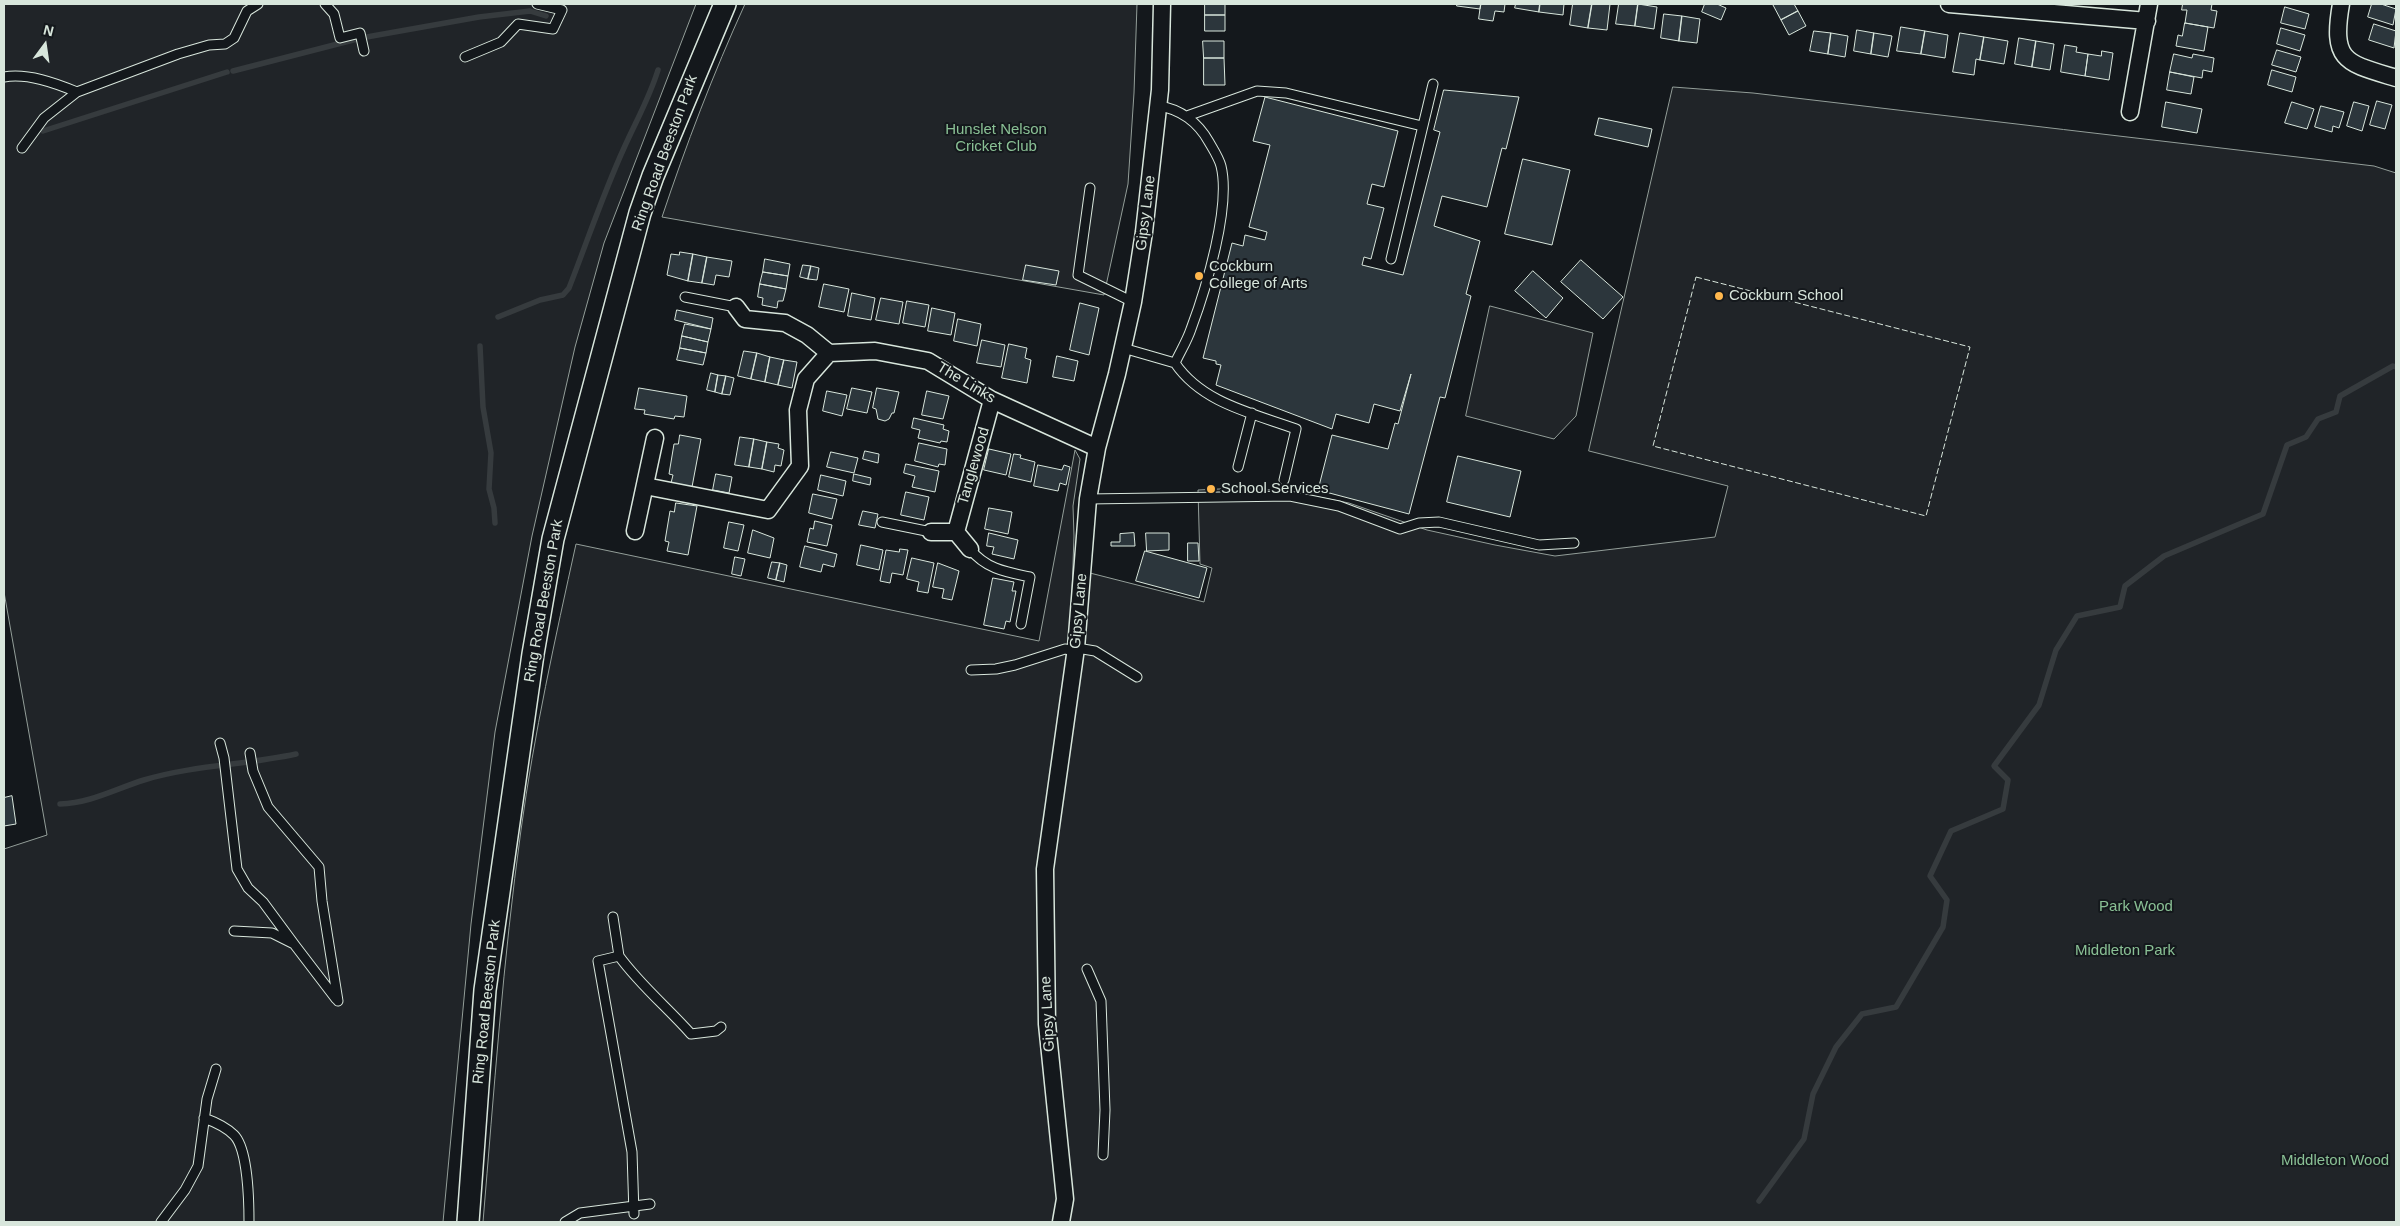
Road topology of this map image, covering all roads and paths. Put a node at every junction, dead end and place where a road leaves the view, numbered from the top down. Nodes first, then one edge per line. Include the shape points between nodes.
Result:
1 (258, 4) edge
2 (325, 4) edge
3 (538, 4) edge
4 (725, 4) edge
5 (1162, 4) edge
6 (1949, 4) edge
7 (2150, 4) edge
8 (2341, 4) edge
9 (2146, 21) junction
10 (363, 47) dead end
11 (465, 56) dead end
12 (4, 77) edge
13 (2396, 78) edge
14 (1433, 84) dead end
15 (77, 92) junction
16 (1159, 106) junction
17 (2130, 112) dead end
18 (1187, 116) junction
19 (1422, 126) junction
20 (22, 148) dead end
21 (1090, 188) dead end
22 (1390, 259) dead end
23 (685, 297) dead end
24 (1133, 302) junction
25 (740, 320) joint
26 (1123, 348) junction
27 (829, 353) junction
28 (1175, 363) junction
29 (992, 400) junction
30 (1252, 413) junction
31 (655, 438) dead end
32 (1096, 448) junction
33 (1238, 467) dead end
34 (1284, 480) dead end
35 (645, 486) junction
36 (1088, 499) junction
37 (882, 522) dead end
38 (635, 531) dead end
39 (930, 532) joint
40 (956, 532) junction
41 (1574, 543) dead end
42 (970, 549) joint
43 (1020, 624) dead end
44 (1076, 651) junction
45 (971, 670) dead end
46 (1137, 677) dead end
47 (220, 744) dead end
48 (250, 753) dead end
49 (613, 917) dead end
50 (234, 931) dead end
51 (294, 944) junction
52 (619, 956) junction
53 (1087, 969) dead end
54 (721, 1027) dead end
55 (216, 1069) dead end
56 (204, 1118) junction
57 (1104, 1154) dead end
58 (650, 1204) dead end
59 (633, 1211) junction
60 (161, 1222) edge
61 (249, 1222) edge
62 (468, 1222) edge
63 (565, 1222) edge
64 (1061, 1222) edge

1 - 15 lane via 247,10 234,38 225,44 178,54
2 - 10 lane via 334,14 340,38 360,33
3 - 11 lane via 562,10 553,29 518,24 500,42
4 - 62 street, Ring Road Beeston Park via 640,213 553,539 533,654 485,990
5 - 16 street, Gipsy Lane
6 - 9 street
7 - 9 street
8 - 13 street via 2336,33 2346,57 2355,66
9 - 17 street
12 - 15 lane via 50,81
14 - 19 lane
15 - 20 lane via 44,118
16 - 18 lane via 1173,108
16 - 24 street, Gipsy Lane
18 - 19 lane via 1258,91 1286,93
18 - 28 lane via 1204,133 1221,165 1224,202 1205,286 1191,331
19 - 22 lane
21 - 24 lane via 1078,275
23 - 25 lane
24 - 26 street, Gipsy Lane
25 - 27 street via 785,323
26 - 28 lane
26 - 32 street, Gipsy Lane
27 - 29 street, The Links via 874,351 928,361
27 - 35 street via 806,379 798,410 800,466 768,510
28 - 30 lane via 1185,378 1200,390
29 - 32 street, The Links
29 - 40 street, Tanglewood
30 - 33 lane
30 - 34 lane via 1296,429
31 - 35 street
32 - 36 street, Gipsy Lane
35 - 38 street
36 - 41 lane via 1290,496 1339,506 1400,529 1418,523 1439,522 1539,545
36 - 44 street, Gipsy Lane
37 - 39 lane
39 - 40 street
40 - 42 street
42 - 43 lane via 988,566 1030,577
44 - 45 lane via 1066,649 1015,665
44 - 46 lane via 1095,651
44 - 64 street, Gipsy Lane via 1045,868 1046,1024 1065,1199
47 - 51 lane via 237,869 248,888 263,902
48 - 51 lane via 253,771 268,807 319,867 338,1001
49 - 52 lane
50 - 51 lane via 272,933
52 - 54 lane via 636,979 671,1011 690,1034 716,1031
52 - 59 lane via 598,961 632,1152
53 - 57 lane via 1101,1000
55 - 56 lane
56 - 60 lane via 198,1166
56 - 61 lane via 218,1123 236,1137 248,1177
58 - 59 lane
59 - 63 lane via 580,1213

